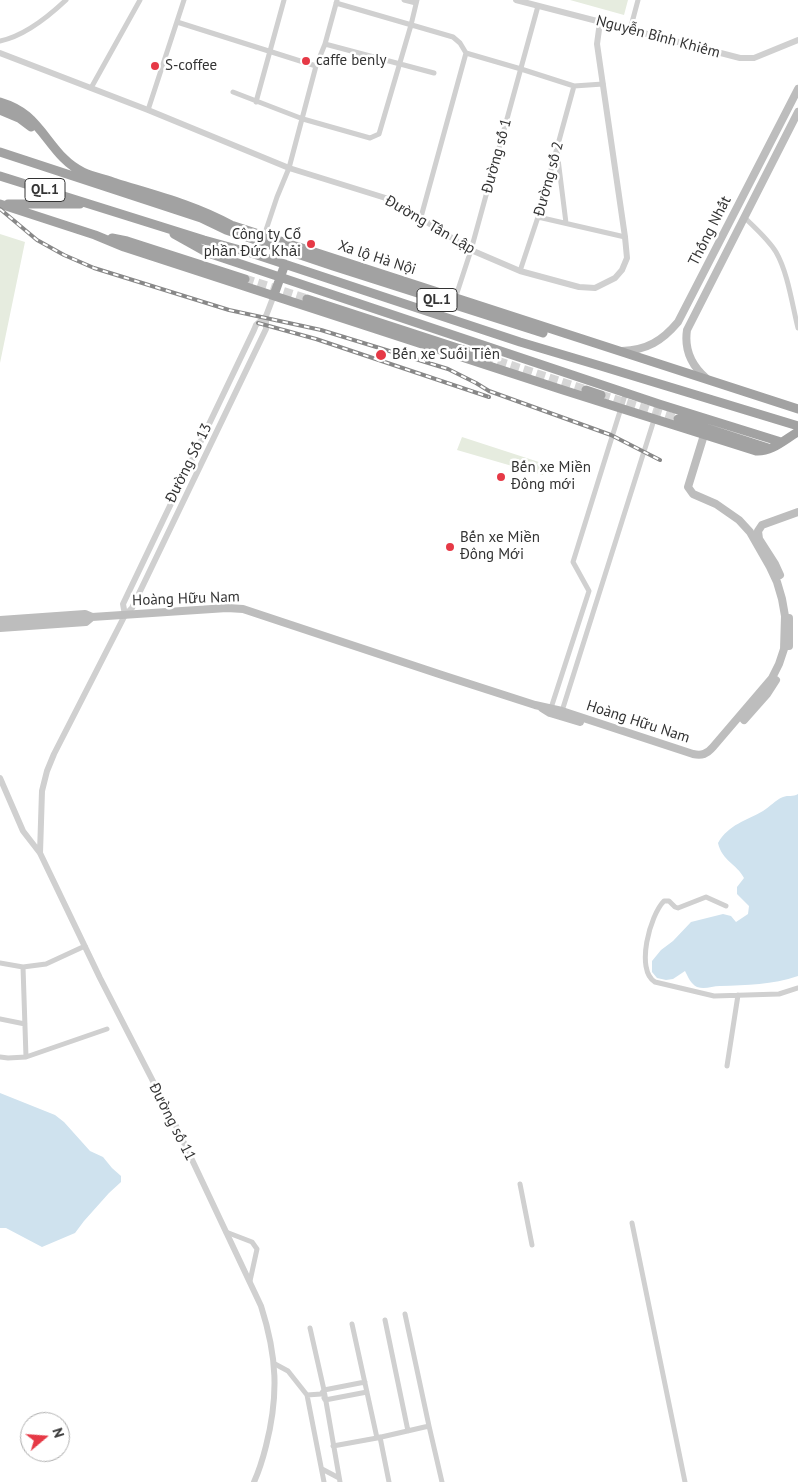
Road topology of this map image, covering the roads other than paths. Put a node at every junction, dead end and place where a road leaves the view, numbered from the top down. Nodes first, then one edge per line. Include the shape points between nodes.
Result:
1 (66, 0) edge
2 (140, 0) edge
3 (184, 0) edge
4 (284, 0) edge
5 (404, 0) edge
6 (516, 0) edge
7 (638, 0) edge
8 (337, 2) edge
9 (416, 2) edge
10 (538, 6) junction
11 (177, 22) junction
12 (600, 22) junction
13 (411, 25) junction
14 (630, 30) junction
15 (798, 40) edge
16 (0, 41) edge
17 (325, 44) junction
18 (270, 52) junction
19 (0, 53) edge
20 (466, 54) junction
21 (400, 64) junction
22 (316, 66) junction
23 (520, 69) junction
24 (434, 74) dead end
25 (603, 84) junction
26 (574, 86) junction
27 (91, 88) junction
28 (798, 89) edge
29 (232, 92) dead end
30 (0, 102) edge
31 (256, 102) junction
32 (0, 110) edge
33 (148, 110) junction
34 (798, 112) edge
35 (303, 119) junction
36 (29, 122) junction
37 (557, 148) junction
38 (0, 152) edge
39 (289, 168) junction
40 (0, 176) edge
41 (79, 178) junction
42 (0, 204) edge
43 (90, 204) junction
44 (421, 217) junction
45 (744, 217) junction
46 (538, 218) junction
47 (566, 223) junction
48 (155, 224) junction
49 (95, 235) junction
50 (264, 236) junction
51 (625, 237) junction
52 (471, 250) junction
53 (285, 264) junction
54 (520, 270) junction
55 (280, 278) junction
56 (245, 279) tunnel mouth
57 (274, 295) junction
58 (307, 299) tunnel mouth
59 (455, 302) junction
60 (682, 315) junction
61 (266, 316) junction
62 (692, 319) junction
63 (798, 328) edge
64 (549, 332) junction
65 (617, 350) junction
66 (485, 357) tunnel mouth
67 (660, 368) junction
68 (712, 381) junction
69 (586, 390) tunnel mouth
70 (626, 392) junction
71 (601, 395) tunnel mouth
72 (659, 404) junction
73 (620, 408) junction
74 (798, 409) edge
75 (215, 410) junction
76 (225, 414) junction
77 (798, 416) edge
78 (654, 419) junction
79 (678, 419) tunnel mouth
80 (797, 430) edge
81 (704, 435) junction
82 (781, 442) junction
83 (770, 449) junction
84 (798, 512) edge
85 (125, 615) junction
86 (92, 617) junction
87 (0, 620) edge
88 (0, 628) edge
89 (535, 705) junction
90 (551, 708) junction
91 (562, 711) junction
92 (0, 778) edge
93 (40, 853) junction
94 (726, 906) dead end
95 (84, 946) junction
96 (0, 963) edge
97 (23, 967) junction
98 (798, 988) edge
99 (738, 995) junction
100 (0, 1020) edge
101 (25, 1024) junction
102 (107, 1029) dead end
103 (0, 1057) edge
104 (26, 1057) junction
105 (728, 1066) dead end
106 (520, 1184) dead end
107 (632, 1223) dead end
108 (226, 1232) junction
109 (532, 1245) dead end
110 (250, 1281) junction
111 (405, 1314) dead end
112 (384, 1320) dead end
113 (352, 1324) dead end
114 (310, 1328) dead end
115 (275, 1364) junction
116 (366, 1382) junction
117 (322, 1392) junction
118 (367, 1392) junction
119 (307, 1395) junction
120 (325, 1400) junction
121 (430, 1426) junction
122 (408, 1431) junction
123 (378, 1438) junction
124 (333, 1446) junction
125 (322, 1469) junction
126 (340, 1480) edge
127 (254, 1482) edge
128 (324, 1482) edge
129 (389, 1482) edge
130 (442, 1482) edge
131 (685, 1482) edge

1 - 16 street via 25,31
2 - 27 street
3 - 11 street
4 - 18 street
5 - 9 street
6 - 10 street, Nguyễn Bỉnh Khiêm
7 - 14 street
8 - 13 street
8 - 17 street
9 - 13 street
10 - 12 street, Nguyễn Bỉnh Khiêm
10 - 23 street, Đường số 1
11 - 18 street
11 - 33 street
12 - 14 street, Nguyễn Bỉnh Khiêm
12 - 25 street, Đường Tân Lập via 597,44
13 - 20 street via 453,37
13 - 21 street
14 - 15 street, Nguyễn Bỉnh Khiêm via 745,59
17 - 21 street
17 - 22 street
18 - 22 street
18 - 31 street
19 - 27 street, Đường Tân Lập
20 - 23 street
20 - 44 street
21 - 24 street
21 - 35 street via 379,134 375,137
22 - 35 street
23 - 26 street
23 - 52 street, Đường số 1
25 - 26 street
25 - 51 street, Đường Tân Lập
26 - 37 street, Đường số 2
27 - 33 street, Đường Tân Lập
28 - 60 main road, Thống Nhất
29 - 31 street
30 - 36 highway, Xa lộ Hà Nội / QL.1 via 17,109
31 - 35 street
32 - 36 highway, Xa lộ Hà Nội / QL.1
33 - 39 street, Đường Tân Lập
34 - 45 main road, Thống Nhất
35 - 39 street
36 - 41 highway, Xa lộ Hà Nội / QL.1 via 61,164
36 - 50 highway, Xa lộ Hà Nội / QL.1 via 64,158 83,172 185,204
37 - 46 street, Đường số 2
37 - 47 street
38 - 41 highway, Xa lộ Hà Nội / QL.1
39 - 44 street, Đường Tân Lập via 392,200
39 - 50 street
40 - 43 highway, QL.1
41 - 59 highway, Xa lộ Hà Nội / QL.1 via 201,218 226,230
42 - 43 highway, QL.1
42 - 49 highway, QL.1
43 - 48 highway, QL.1
44 - 52 street, Đường Tân Lập
45 - 62 main road, Thống Nhất
45 - 63 street via 776,253
46 - 47 street
46 - 54 street, Đường số 2
47 - 51 street
48 - 53 highway, QL.1
48 - 55 highway, QL.1 via 208,253
49 - 56 highway, QL.1 via 124,240
49 - 57 highway, QL.1
50 - 59 highway, Xa lộ Hà Nội / QL.1
51 - 54 street, Đường Tân Lập via 627,258 622,270 615,278 595,288 579,288
52 - 54 street, Đường Tân Lập
52 - 59 street, Đường số 1
53 - 55 highway
53 - 80 highway, QL.1
55 - 57 highway
55 - 70 highway, QL.1
57 - 61 street, Đường Số 13
57 - 73 highway, QL.1
58 - 66 highway, QL.1
59 - 64 highway, Xa lộ Hà Nội / QL.1
60 - 62 main road
60 - 65 main road, Thống Nhất via 668,334 655,343 632,350
61 - 75 street, Đường Số 13 via 256,325
61 - 76 street, Đường Số 13 via 266,329
62 - 68 main road, Thống Nhất via 686,336 688,354 697,370
64 - 65 highway, Xa lộ Hà Nội / QL.1
64 - 67 highway, Xa lộ Hà Nội / QL.1
65 - 67 highway, Xa lộ Hà Nội / QL.1
67 - 68 highway, Xa lộ Hà Nội / QL.1
67 - 77 highway, Xa lộ Hà Nội / QL.1
68 - 74 highway, Xa lộ Hà Nội / QL.1
69 - 71 highway
70 - 72 highway, QL.1
70 - 73 street
72 - 78 street
72 - 82 highway, QL.1
73 - 78 highway, QL.1
73 - 90 street via 573,562 589,592
75 - 76 street
75 - 85 street, Đường Số 13 via 123,604
76 - 85 street, Đường Số 13 via 132,608
78 - 81 highway, QL.1
78 - 91 street
79 - 83 highway
80 - 82 highway, QL.1
81 - 83 highway, QL.1 via 756,451
81 - 91 main road, Hoàng Hữu Nam via 688,487 693,494 716,504 739,520 750,532 770,567 782,599 784,649 772,678 703,755
82 - 83 highway, QL.1
84 - 89 main road, Hoàng Hữu Nam via 762,525 758,532 787,597 790,633 783,667 767,694 712,755 705,759 692,759 550,713
85 - 86 main road, Hoàng Hữu Nam
85 - 89 main road, Hoàng Hữu Nam via 243,609
85 - 93 street, Đường Số 13 via 47,771 42,791
86 - 87 main road, Hoàng Hữu Nam via 85,614
86 - 88 main road, Hoàng Hữu Nam via 86,622
89 - 90 main road, Hoàng Hữu Nam
90 - 91 main road, Hoàng Hữu Nam
92 - 93 street, Đường số 11 via 24,830
93 - 95 street, Đường số 11
94 - 99 street via 706,897 678,908 667,900 661,904 647,941 647,970 655,982 714,996
95 - 97 street via 46,964
95 - 108 street, Đường số 11
96 - 97 street
97 - 101 street
98 - 99 street via 779,994
99 - 105 street
100 - 101 street
101 - 104 street
102 - 104 street
103 - 104 street
106 - 109 street
107 - 131 street
108 - 110 street, Đường số 11
108 - 110 street via 252,1242 257,1249
110 - 115 street, Đường số 11 via 268,1328
111 - 121 street
112 - 122 street
113 - 116 street
114 - 117 street
115 - 119 street via 288,1371
115 - 127 street, Đường số 11 via 270,1428
116 - 117 street
116 - 118 street
117 - 119 street
117 - 120 street
118 - 120 street
118 - 123 street
119 - 125 street
120 - 124 street
121 - 122 street
121 - 130 street
122 - 123 street
123 - 124 street
123 - 129 street
124 - 126 street
125 - 126 street
125 - 128 street

